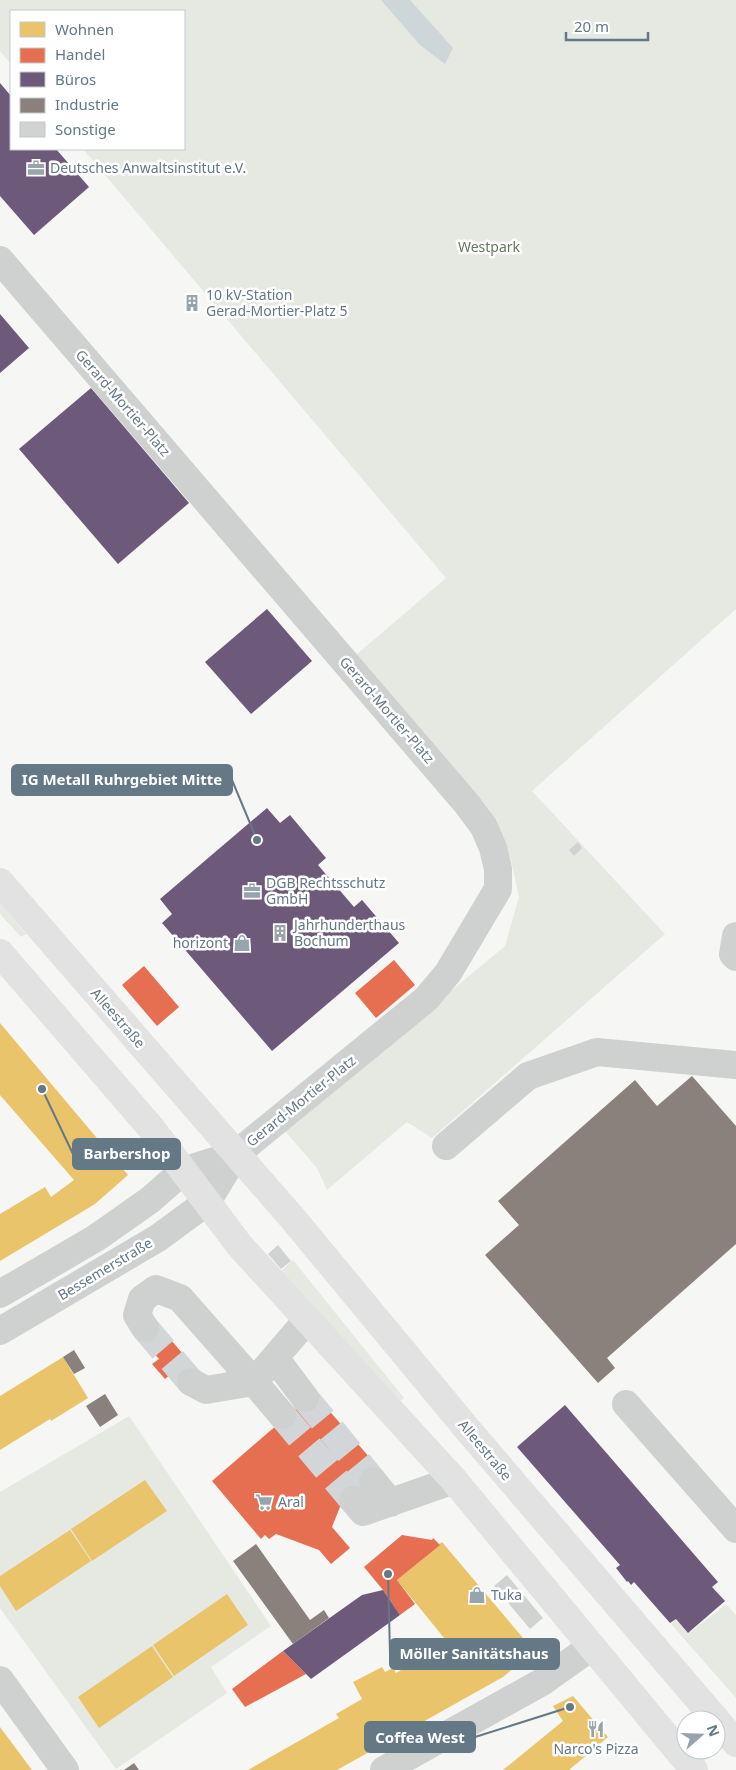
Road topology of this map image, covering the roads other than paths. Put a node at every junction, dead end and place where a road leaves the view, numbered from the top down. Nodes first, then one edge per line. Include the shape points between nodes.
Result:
1 (0, 260) edge
2 (0, 882) edge
3 (736, 936) edge
4 (0, 953) edge
5 (736, 957) edge
6 (736, 1065) edge
7 (446, 1146) dead end
8 (236, 1154) junction
9 (183, 1171) junction
10 (207, 1202) junction
11 (0, 1294) edge
12 (306, 1320) junction
13 (145, 1328) tunnel mouth
14 (0, 1331) edge
15 (275, 1358) junction
16 (254, 1382) junction
17 (199, 1386) dead end
18 (305, 1398) tunnel mouth
19 (626, 1404) dead end
20 (282, 1415) tunnel mouth
21 (454, 1480) junction
22 (373, 1481) tunnel mouth
23 (353, 1500) tunnel mouth
24 (391, 1503) junction
25 (736, 1529) edge
26 (591, 1647) junction
27 (0, 1680) edge
28 (736, 1743) edge
29 (65, 1770) edge
30 (384, 1770) edge
31 (694, 1770) edge

1 - 8 street, Gerard-Mortier-Platz via 473,812 493,848 498,888 448,973 426,999
2 - 8 main road, Alleestraße
3 - 5 street via 733,954
4 - 9 main road
6 - 7 street via 597,1052 528,1076
8 - 9 street
8 - 10 street
8 - 28 main road, Alleestraße
9 - 10 main road
9 - 11 street via 150,1200 96,1238
10 - 12 main road via 240,1246
10 - 14 street, Bessemerstraße via 158,1238
12 - 15 street
12 - 21 main road
13 - 16 street via 137,1315 142,1299 156,1289 180,1298
15 - 16 street
15 - 18 street
16 - 17 street
16 - 20 street
19 - 25 street
21 - 24 street
21 - 26 main road
22 - 24 street
23 - 24 street via 363,1512
26 - 30 street via 542,1682
26 - 31 main road
27 - 29 street

